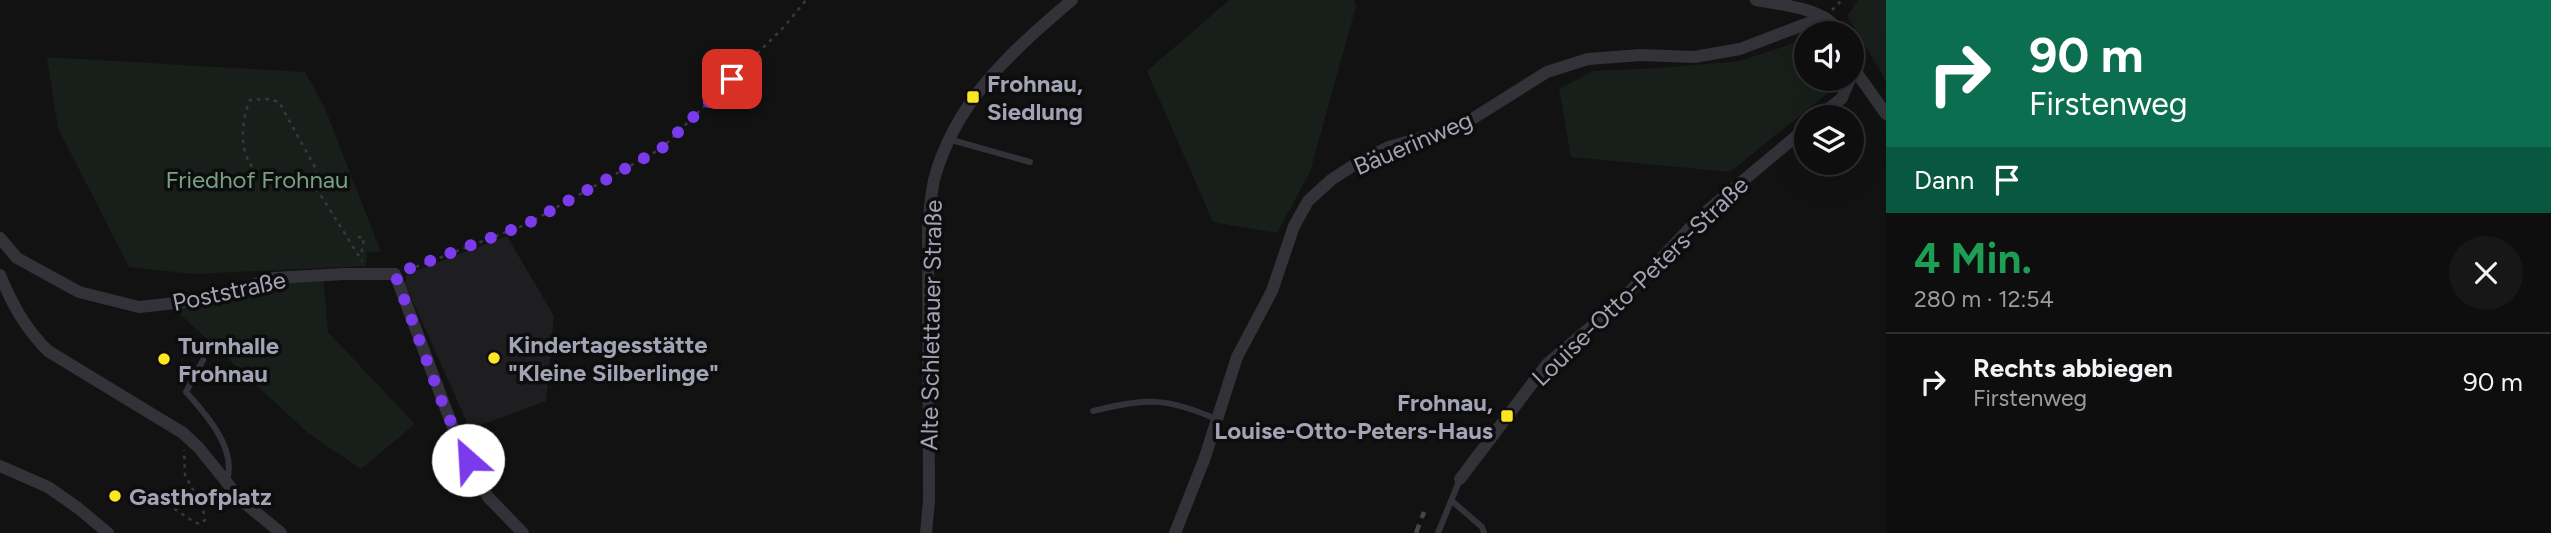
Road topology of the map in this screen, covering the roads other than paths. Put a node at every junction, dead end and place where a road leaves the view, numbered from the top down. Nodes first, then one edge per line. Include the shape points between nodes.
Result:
1 (1072, 0) edge
2 (1756, 0) edge
3 (1824, 18) junction
4 (1828, 21) edge
5 (1864, 86) edge
6 (1844, 91) edge
7 (1834, 105) edge
8 (1886, 114) edge
9 (1794, 138) edge
10 (948, 139) junction
11 (1030, 162) dead end
12 (0, 238) edge
13 (0, 275) edge
14 (203, 360) dead end
15 (1093, 411) dead end
16 (1216, 419) junction
17 (0, 466) edge
18 (1460, 479) joint
19 (227, 482) junction
20 (1452, 501) junction
21 (108, 533) edge
22 (281, 533) edge
23 (523, 533) edge
24 (926, 533) edge
25 (1175, 533) edge
26 (1438, 533) edge
27 (1484, 533) edge

1 - 10 street, Alte Schlettauer Straße via 1001,63
2 - 3 street
3 - 4 street
3 - 16 street, Bäuerinweg via 1740,49 1695,57 1588,59 1547,72 1461,126 1389,147 1331,180 1308,201 1294,226 1272,291 1237,357
5 - 8 street
6 - 7 street
9 - 18 street, Louise-Otto-Peters-Straße via 1702,215 1620,302 1547,364
10 - 11 lane
10 - 24 street, Alte Schlettauer Straße via 934,181 928,223
12 - 23 street, Poststraße via 17,258 79,292 139,307 204,300 274,278 395,274 458,441 488,497
13 - 19 street via 15,309 48,351 183,433
14 - 19 lane via 186,392 213,422 231,468
15 - 16 lane via 1132,401 1164,402
16 - 25 street, Bäuerinweg
17 - 21 street via 48,487
18 - 20 lane
19 - 22 street
20 - 26 lane
20 - 27 lane

